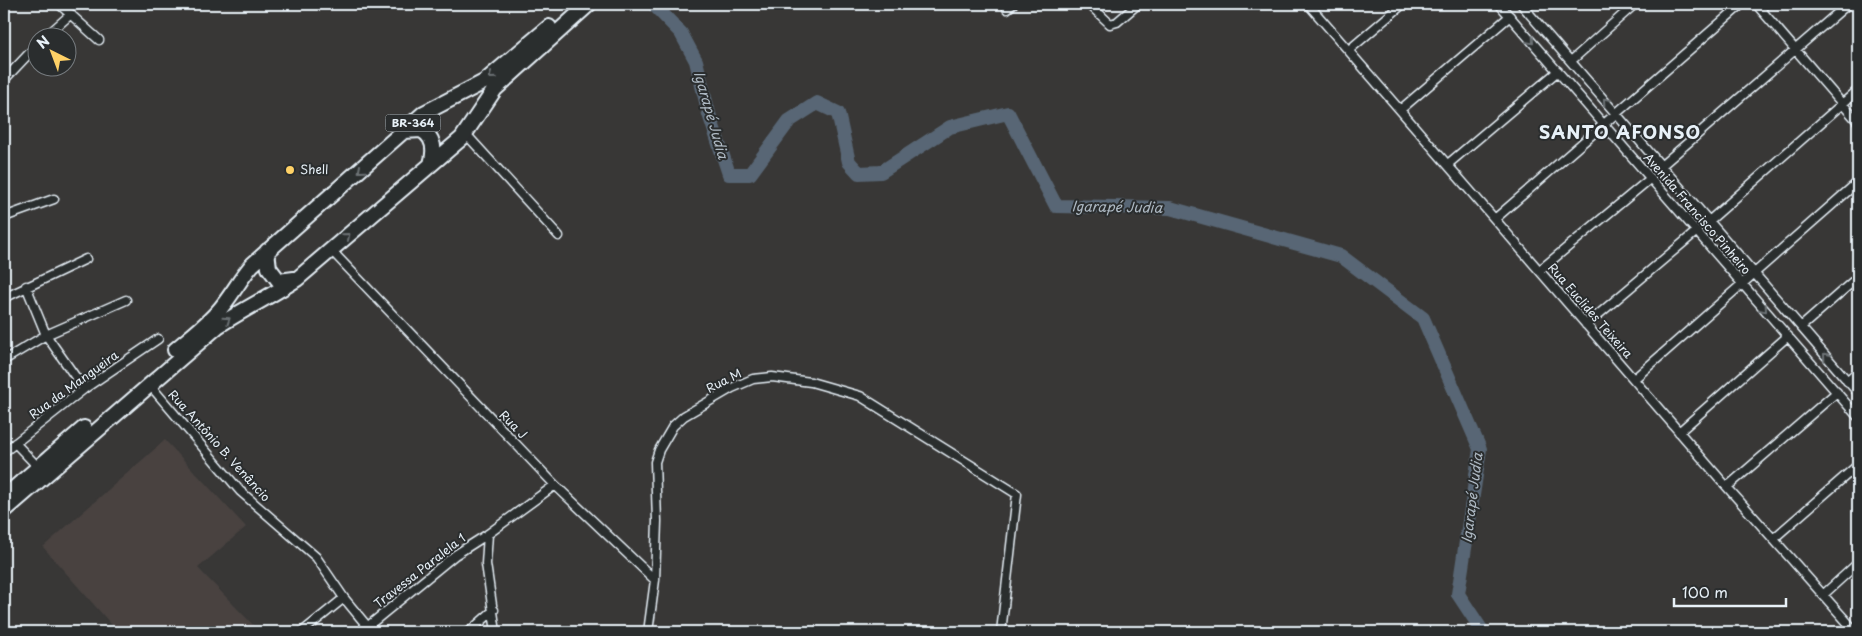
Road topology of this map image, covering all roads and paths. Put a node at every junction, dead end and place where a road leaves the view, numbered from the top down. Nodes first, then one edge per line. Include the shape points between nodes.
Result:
1 (59, 4) edge
2 (589, 4) edge
3 (1089, 4) edge
4 (1138, 4) edge
5 (1308, 4) edge
6 (1403, 4) edge
7 (1499, 4) edge
8 (1522, 4) edge
9 (1635, 4) edge
10 (1742, 4) edge
11 (1756, 4) edge
12 (1848, 4) edge
13 (573, 10) edge
14 (71, 14) junction
15 (1510, 16) junction
16 (55, 28) edge
17 (99, 40) dead end
18 (1795, 49) junction
19 (1349, 50) junction
20 (28, 55) edge
21 (1571, 61) junction
22 (1558, 72) junction
23 (4, 80) edge
24 (1858, 90) edge
25 (1843, 104) junction
26 (1400, 110) junction
27 (1617, 114) junction
28 (1858, 122) edge
29 (1604, 125) junction
30 (404, 131) junction
31 (465, 134) junction
32 (431, 164) junction
33 (1448, 164) junction
34 (1661, 166) junction
35 (1651, 178) junction
36 (1858, 182) edge
37 (54, 198) dead end
38 (4, 217) edge
39 (1496, 218) junction
40 (1709, 221) junction
41 (1696, 231) junction
42 (559, 236) dead end
43 (331, 250) junction
44 (268, 251) junction
45 (86, 259) dead end
46 (1540, 270) junction
47 (1756, 274) junction
48 (1858, 277) edge
49 (297, 279) junction
50 (1743, 285) junction
51 (26, 286) junction
52 (4, 298) edge
53 (126, 300) dead end
54 (1586, 325) junction
55 (1801, 327) junction
56 (46, 335) junction
57 (1788, 336) junction
58 (158, 339) dead end
59 (4, 360) edge
60 (1858, 371) edge
61 (1634, 379) junction
62 (1847, 381) junction
63 (149, 384) junction
64 (84, 389) junction
65 (1837, 392) junction
66 (1858, 393) edge
67 (1858, 417) edge
68 (1680, 432) junction
69 (15, 443) junction
70 (4, 452) edge
71 (1858, 465) edge
72 (38, 467) junction
73 (555, 485) junction
74 (1727, 488) junction
75 (4, 497) edge
76 (4, 511) edge
77 (488, 534) junction
78 (1773, 540) junction
79 (1858, 563) edge
80 (655, 580) junction
81 (1823, 595) junction
82 (344, 598) junction
83 (494, 610) junction
84 (369, 630) edge
85 (302, 632) edge
86 (469, 632) edge
87 (496, 632) edge
88 (648, 632) edge
89 (1001, 632) edge
90 (1856, 632) edge

1 - 14 street
2 - 13 highway, BR-364
3 - 4 street via 1106,23 1115,24
5 - 19 street, Rua Euclides Teixeira
6 - 19 street
7 - 15 street, Avenida Francisco Pinheiro
8 - 21 street, Avenida Francisco Pinheiro
9 - 21 street
10 - 27 street
11 - 18 street
12 - 18 street
13 -> 30 highway, BR-364 via 484,82 437,105
13 - 31 highway, BR-364 via 495,89
14 - 16 street
14 - 17 street
15 -> 22 street, Avenida Francisco Pinheiro
15 - 26 street
18 - 25 street
18 - 34 street
19 - 26 street, Rua Euclides Teixeira
20 - 23 street
27 -> 21 street, Avenida Francisco Pinheiro
22 - 29 street, Avenida Francisco Pinheiro
22 - 33 street
24 - 25 street
25 - 28 street
25 - 40 street
26 - 33 street, Rua Euclides Teixeira
27 - 29 street
27 - 34 street, Avenida Francisco Pinheiro
29 - 35 street, Avenida Francisco Pinheiro
29 - 39 street
30 - 32 highway via 421,130 431,139 434,149
30 -> 44 highway, BR-364
31 - 32 highway, BR-364
31 - 42 street
43 -> 32 highway, BR-364
33 - 39 street, Rua Euclides Teixeira
34 - 40 street, Avenida Francisco Pinheiro
35 - 41 street, Avenida Francisco Pinheiro
35 - 46 street
36 - 47 street
37 - 38 street
39 - 46 street, Rua Euclides Teixeira
40 - 47 street, Avenida Francisco Pinheiro
41 - 50 street, Avenida Francisco Pinheiro
41 - 54 street
43 - 49 highway, BR-364
43 - 73 street, Rua J
44 - 49 highway via 269,268 279,281
44 - 72 highway, BR-364 via 239,280 209,321
45 - 51 street
46 - 54 street, Rua Euclides Teixeira
47 - 50 street
47 - 55 street, Avenida Francisco Pinheiro
48 - 55 street
63 -> 49 highway, BR-364 via 218,326
50 -> 57 street, Avenida Francisco Pinheiro
50 - 61 street
51 - 52 street
51 - 56 street
53 - 56 street
54 - 61 street, Rua Euclides Teixeira
62 -> 55 street, Avenida Francisco Pinheiro
56 - 59 street
56 - 64 street
57 - 65 street, Avenida Francisco Pinheiro
57 - 68 street
58 - 64 street, Rua da Mangueira
60 - 62 street
61 - 68 street, Rua Euclides Teixeira
62 - 66 street, Avenida Francisco Pinheiro
63 - 76 highway, BR-364
63 - 82 street, Rua Antônio B. Venâncio via 240,491 316,557
64 - 69 street, Rua da Mangueira
65 - 67 street, Avenida Francisco Pinheiro
65 - 74 street
68 - 74 street, Rua Euclides Teixeira
69 - 70 street, Rua da Mangueira
69 - 72 street
71 - 78 street
72 - 75 highway, BR-364
73 - 77 street
73 - 80 street, Rua J
74 - 78 street, Rua Euclides Teixeira
77 - 83 street via 486,564
77 - 84 street, Travessa Paralela 1 via 455,555
78 - 81 street, Rua Euclides Teixeira
79 - 81 street
80 - 88 street, Rua M
80 - 89 street, Rua M via 655,462 673,426 684,416 753,379 772,377 811,382 860,396 1017,494
81 - 90 street, Rua Euclides Teixeira
82 - 84 street, Rua Antônio B. Venâncio
82 - 85 street
83 - 86 street
83 - 87 street

